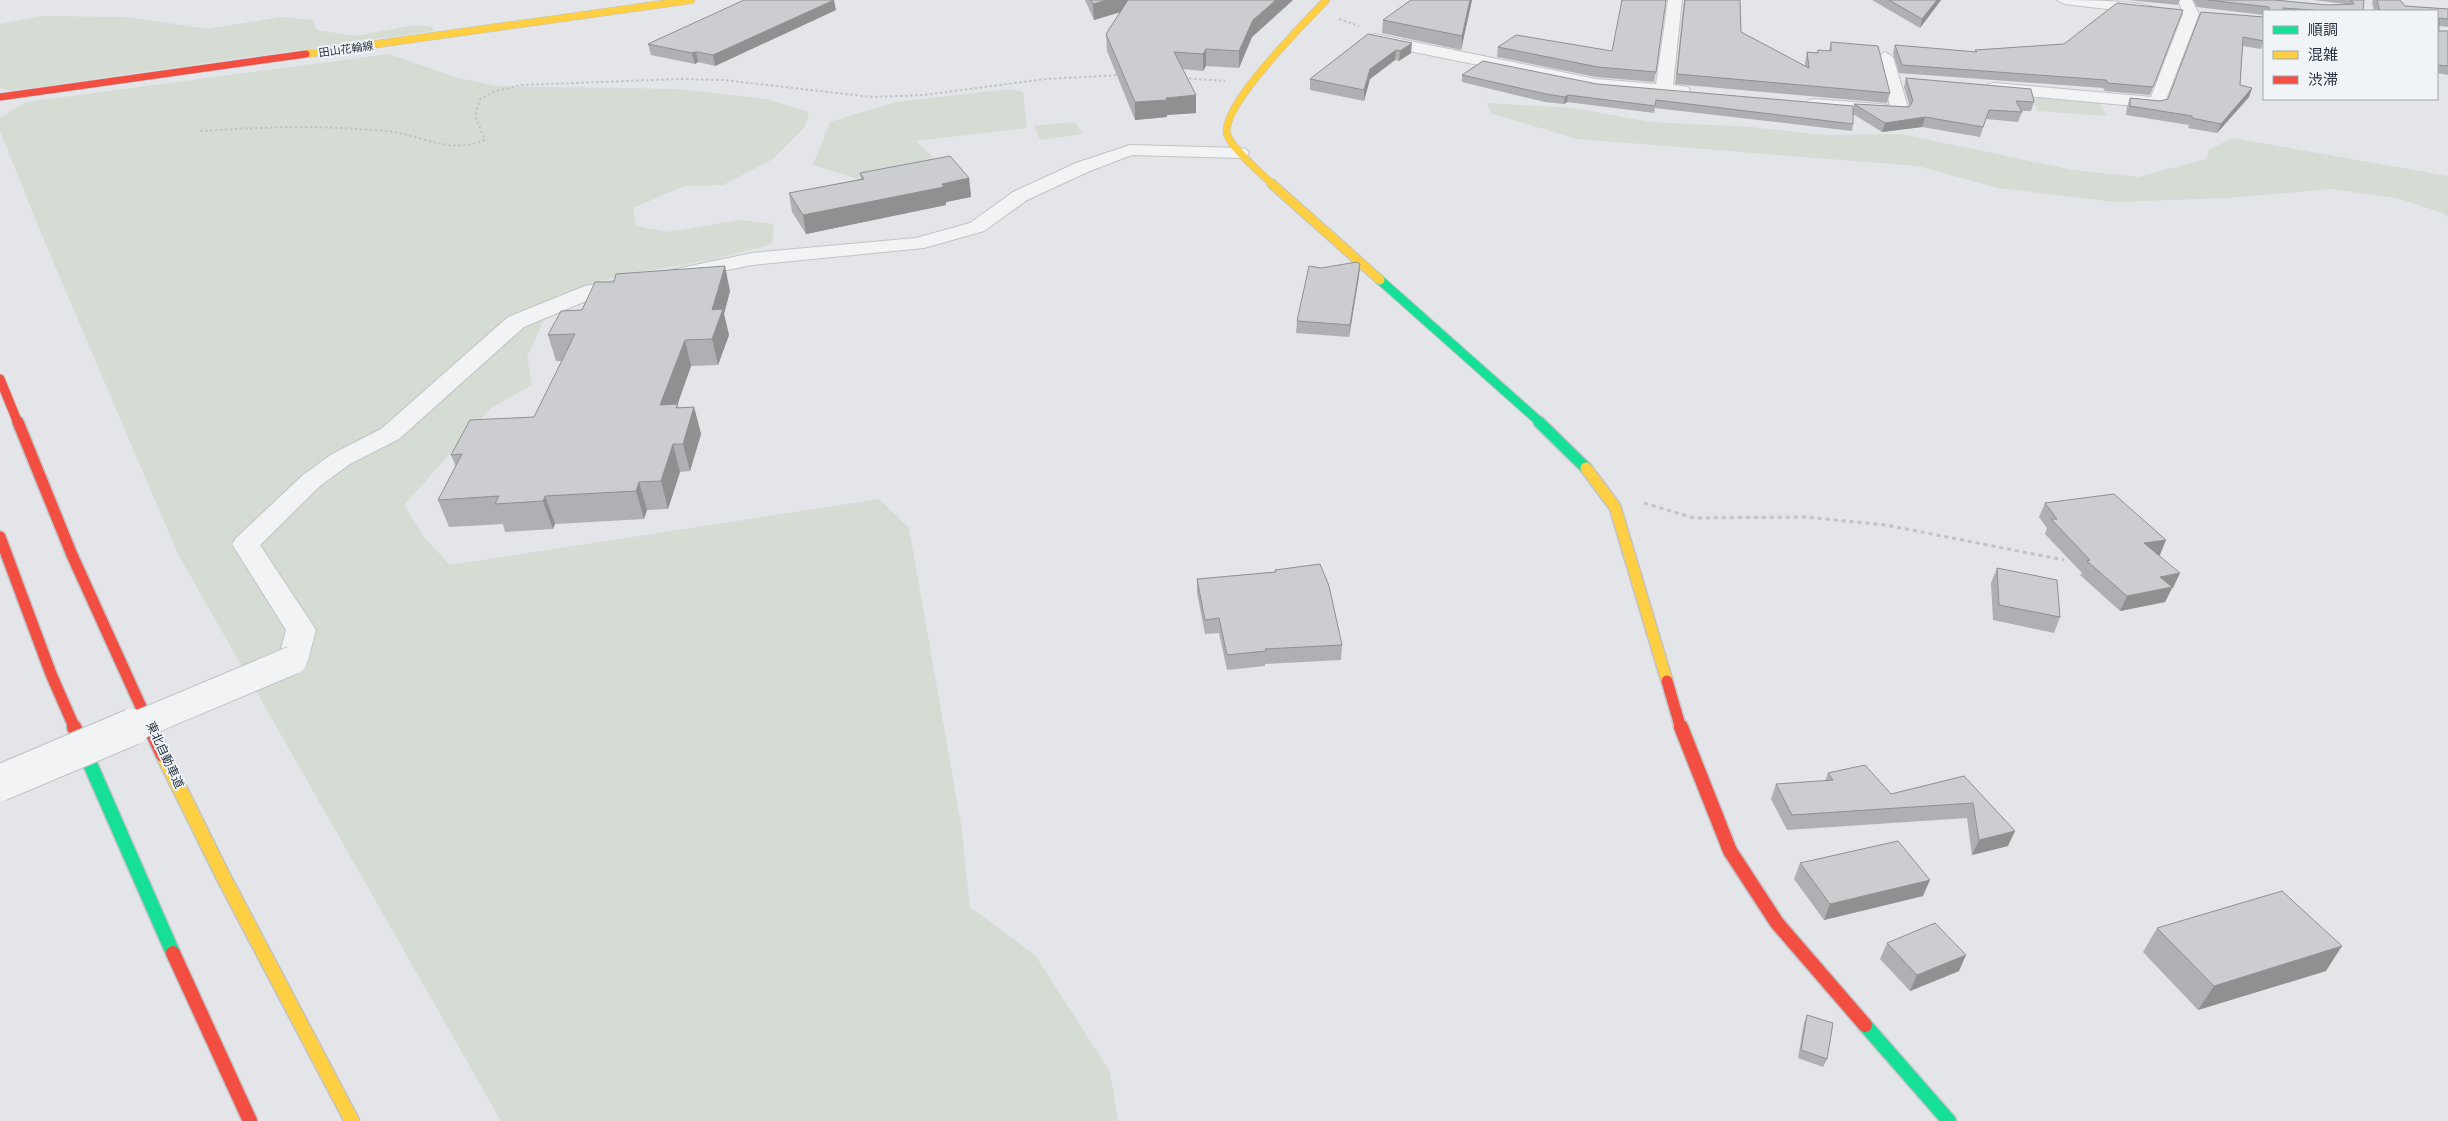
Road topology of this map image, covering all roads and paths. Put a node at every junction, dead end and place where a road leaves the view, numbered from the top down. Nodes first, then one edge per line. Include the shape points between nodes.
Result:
1 (691, 0) edge
2 (1326, 0) edge
3 (1675, 0) edge
4 (2064, 0) edge
5 (2188, 7) edge
6 (1314, 13) junction
7 (2210, 15) edge
8 (1366, 38) joint
9 (1885, 58) dead end
10 (1126, 75) edge
11 (1184, 78) edge
12 (1891, 79) junction
13 (1911, 81) edge
14 (1254, 83) junction
15 (1980, 87) edge
16 (1664, 90) junction
17 (1694, 92) edge
18 (0, 97) edge
19 (1802, 102) edge
20 (200, 131) dead end
21 (1240, 153) junction
22 (0, 379) edge
23 (1598, 483) junction
24 (0, 538) edge
25 (2064, 560) dead end
26 (0, 783) edge
27 (250, 1121) edge
28 (352, 1121) edge
29 (1949, 1121) edge

1 - 18 main road, 田山花輪線
2 - 6 main road
3 - 16 street
4 - 5 street via 2168,12
5 - 7 street
5 - 15 street via 2158,103
6 - 8 path via 1368,30
6 - 14 main road via 1270,58
8 - 16 street via 1596,84
9 - 12 street
10 - 20 path via 1045,79 924,95 872,97 724,80 521,85 480,99 475,116 485,140 450,147 398,133 357,128 300,126
11 - 14 path
12 - 13 street
12 - 19 street via 1900,111
14 - 21 main road via 1228,117 1227,135
16 - 17 street
21 - 23 main road via 1542,425
21 - 26 street, bridge via 1130,150 1020,196 977,227 917,244 752,260 651,279 593,291 516,322 390,434 341,459 312,480 246,544 301,630 293,660
22 - 28 main road, 東北自動車道 via 30,458 116,652 206,843
23 - 25 path via 1656,508 1694,518 1805,517 1886,525
23 - 29 main road via 1615,507 1682,731 1730,851 1777,923
24 - 27 main road via 51,674 137,875

